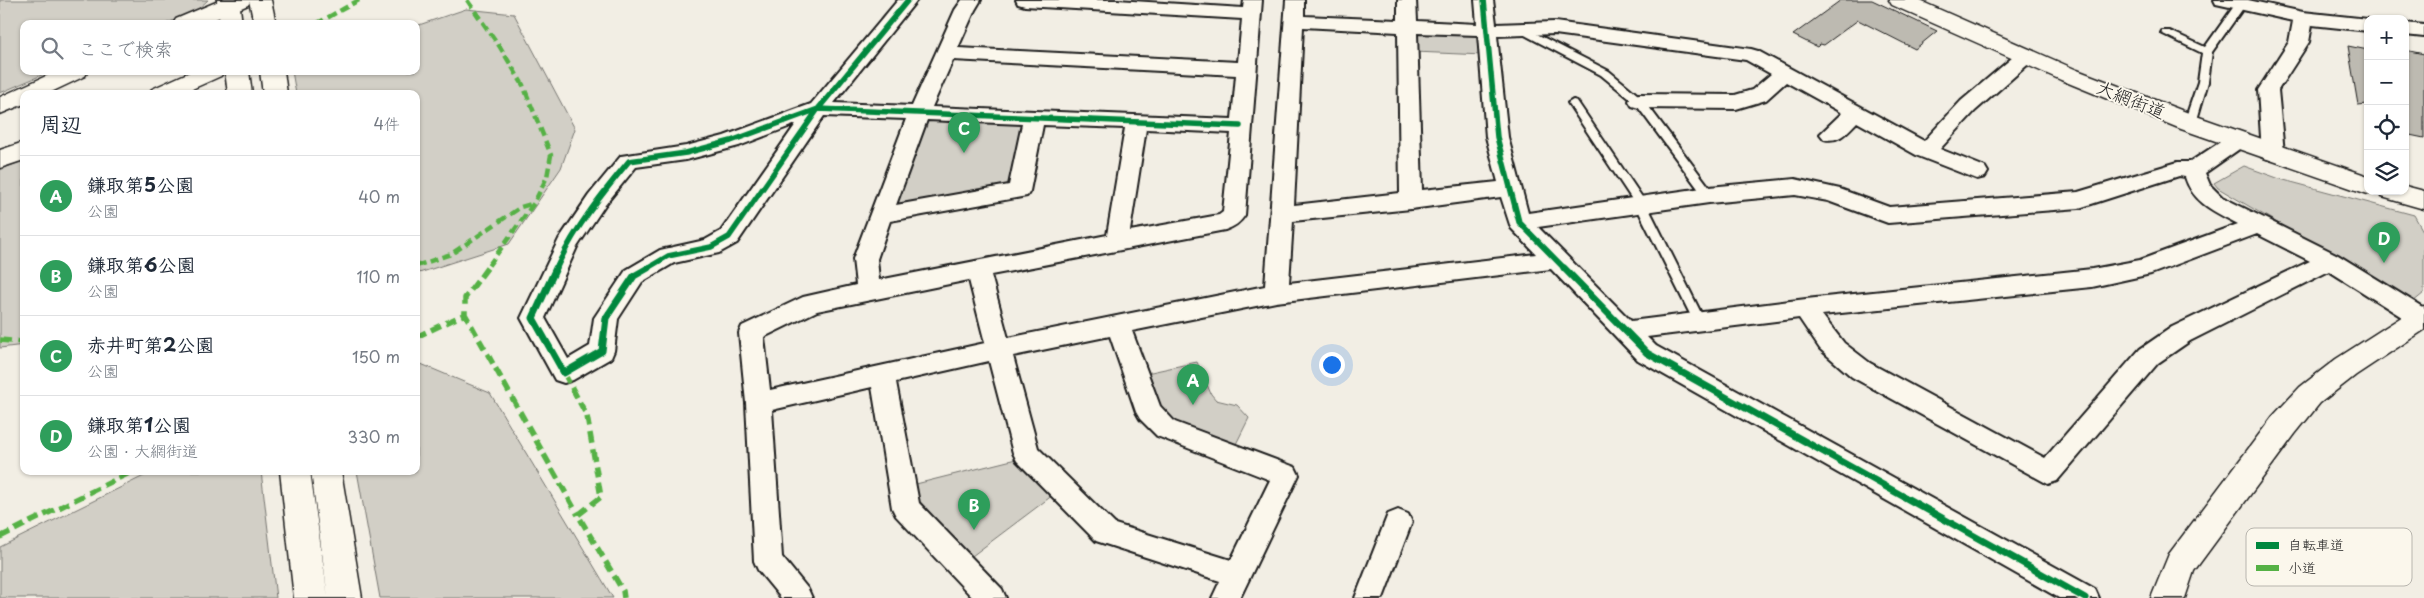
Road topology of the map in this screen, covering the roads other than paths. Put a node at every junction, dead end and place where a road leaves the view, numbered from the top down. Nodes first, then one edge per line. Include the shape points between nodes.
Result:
1 (260, 0) edge
2 (908, 0) edge
3 (972, 0) edge
4 (1024, 0) edge
5 (1407, 0) edge
6 (1484, 0) edge
7 (1900, 0) edge
8 (2240, 2) edge
9 (232, 7) edge
10 (1252, 7) edge
11 (1295, 10) edge
12 (2303, 18) junction
13 (195, 20) edge
14 (264, 20) edge
15 (2364, 25) edge
16 (1409, 26) junction
17 (1521, 29) junction
18 (2409, 29) edge
19 (1487, 30) junction
20 (2424, 31) edge
21 (2166, 33) dead end
22 (2207, 52) junction
23 (946, 53) junction
24 (2026, 56) junction
25 (1246, 69) junction
26 (1783, 74) junction
27 (68, 75) edge
28 (204, 75) edge
29 (238, 75) edge
30 (273, 75) edge
31 (36, 90) edge
32 (169, 90) edge
33 (239, 90) edge
34 (274, 90) edge
35 (20, 97) edge
36 (1639, 102) junction
37 (1573, 103) dead end
38 (0, 106) edge
39 (818, 109) junction
40 (919, 113) junction
41 (1855, 113) junction
42 (1034, 116) junction
43 (1137, 122) junction
44 (2190, 123) junction
45 (1240, 126) junction
46 (1831, 134) dead end
47 (2238, 140) junction
48 (1926, 151) junction
49 (20, 152) edge
50 (2273, 154) junction
51 (0, 160) edge
52 (2194, 170) junction
53 (1977, 172) dead end
54 (2364, 184) edge
55 (1510, 188) junction
56 (1709, 194) junction
57 (2402, 195) edge
58 (1411, 201) junction
59 (2422, 202) edge
60 (1640, 204) junction
61 (1282, 214) junction
62 (881, 215) junction
63 (1519, 222) junction
64 (2260, 224) junction
65 (1117, 241) junction
66 (1555, 260) junction
67 (2330, 261) junction
68 (978, 270) junction
69 (869, 291) junction
70 (1276, 293) junction
71 (1806, 308) junction
72 (2423, 317) edge
73 (1699, 321) junction
74 (1118, 325) junction
75 (1625, 331) junction
76 (999, 349) junction
77 (882, 376) junction
78 (759, 403) junction
79 (296, 475) edge
80 (327, 475) edge
81 (1398, 522) dead end
82 (1232, 586) edge
83 (311, 598) edge
84 (345, 598) edge
85 (798, 598) edge
86 (992, 598) edge
87 (1369, 598) edge
88 (2085, 598) edge
89 (2168, 598) edge

1 - 14 street
2 - 39 street
3 - 23 street
4 - 10 street
5 - 16 street
6 - 19 street
7 - 24 street, 大網街道
8 - 12 street
8 - 22 lane
9 - 13 street
10 - 25 street
11 - 16 street
11 - 61 street
12 - 15 street
12 - 50 street via 2299,42 2268,90
16 - 19 street
16 - 58 street
17 - 19 street
17 - 26 street via 1556,28 1750,55
17 - 36 lane via 1606,73
18 - 20 street
19 - 55 street via 1497,137
21 - 22 lane
22 - 44 lane via 2204,82
23 - 25 street
23 - 40 street
24 - 44 street, 大網街道
24 - 48 street via 1968,106
25 - 45 street
26 - 36 street via 1760,95 1742,101
26 - 41 street
27 - 31 street
28 - 32 street
29 - 33 street
30 - 34 street
35 - 38 street
36 - 56 lane
37 - 60 lane
39 - 39 street via 731,141 686,153 629,161 597,200 567,245 533,318 564,373 602,351 606,318 634,276 668,256 711,247 729,237
39 - 40 street
40 - 42 street
40 - 62 street
41 - 46 street
41 - 48 street
42 - 43 street
42 - 62 street via 1019,191
43 - 45 street
43 - 65 street
44 - 47 street, 大網街道
45 - 65 street via 1234,215 1225,222
47 - 50 street, 大網街道
47 - 52 street
48 - 53 street
49 - 51 street
50 - 54 street, 大網街道
52 - 56 street via 2178,169 2079,200 1888,215 1832,194 1796,187
52 - 64 street via 2202,194
55 - 58 street
55 - 63 street
56 - 60 street
57 - 59 street
58 - 61 street
60 - 63 street
60 - 73 lane
61 - 70 street
62 - 69 street via 865,259
63 - 66 street
64 - 67 street
64 - 71 street via 2143,268 2092,278
65 - 68 street
66 - 70 street
66 - 75 street
67 - 71 street via 2181,334 2149,356 2048,472 1844,359 1824,339
67 - 72 street
68 - 69 street
68 - 76 street
69 - 78 street via 811,303 751,333
70 - 74 street
71 - 73 street
72 - 89 street via 2346,367 2310,395 2180,564
73 - 75 street
74 - 76 street
74 - 82 street via 1149,412 1166,429 1286,475
75 - 88 street via 1647,353
76 - 77 street
76 - 82 street via 1026,453 1106,533
77 - 78 street
77 - 86 street via 906,508
78 - 85 street via 768,561
79 - 83 street
80 - 84 street
81 - 87 street

